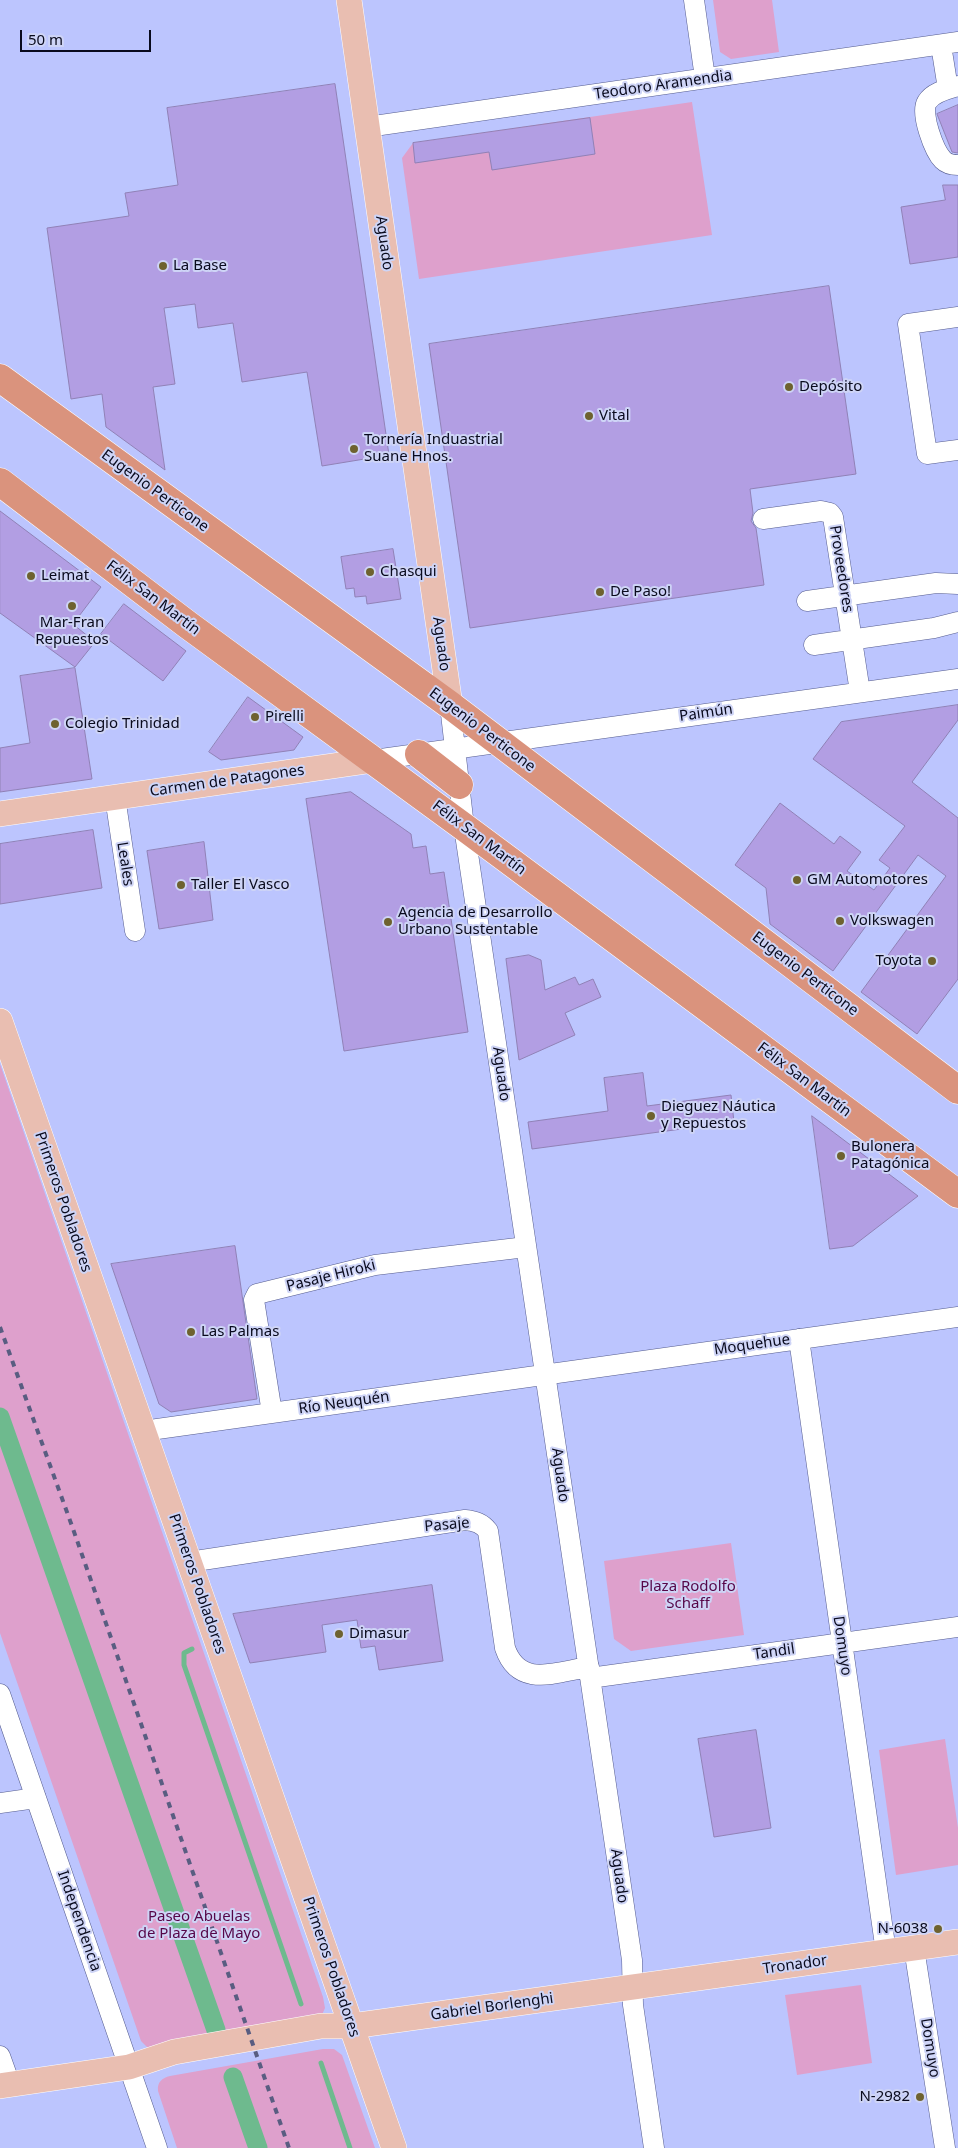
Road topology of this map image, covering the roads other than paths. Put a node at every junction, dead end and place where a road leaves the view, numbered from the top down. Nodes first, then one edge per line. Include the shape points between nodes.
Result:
1 (349, 0) edge
2 (694, 0) edge
3 (950, 43) edge
4 (705, 78) junction
5 (953, 88) edge
6 (367, 127) junction
7 (958, 165) edge
8 (958, 317) edge
9 (0, 378) edge
10 (958, 450) edge
11 (0, 482) edge
12 (763, 519) dead end
13 (958, 584) edge
14 (846, 596) junction
15 (807, 601) dead end
16 (958, 622) edge
17 (852, 640) junction
18 (814, 645) dead end
19 (958, 678) edge
20 (860, 692) junction
21 (450, 706) junction
22 (498, 742) junction
23 (454, 749) junction
24 (419, 754) junction
25 (374, 760) junction
26 (459, 784) junction
27 (115, 797) junction
28 (0, 814) edge
29 (464, 827) junction
30 (135, 931) dead end
31 (0, 1021) edge
32 (958, 1090) edge
33 (958, 1194) edge
34 (526, 1247) junction
35 (958, 1317) edge
36 (799, 1339) junction
37 (546, 1374) junction
38 (272, 1413) junction
39 (143, 1432) junction
40 (189, 1562) junction
41 (958, 1626) edge
42 (842, 1643) junction
43 (589, 1672) junction
44 (0, 1694) edge
45 (36, 1798) junction
46 (0, 1803) edge
47 (958, 1942) edge
48 (914, 1948) junction
49 (886, 1952) junction
50 (632, 1987) junction
51 (352, 2026) junction
52 (0, 2056) edge
53 (129, 2067) junction
54 (5, 2085) edge
55 (947, 2147) edge
56 (157, 2148) edge
57 (394, 2148) edge
58 (654, 2148) edge

1 - 6 main road, Aguado
2 - 4 street
3 - 4 street, Teodoro Aramendia
3 - 5 street
4 - 6 street, Teodoro Aramendia
5 - 7 street via 927,101 924,117 939,155 948,163
6 - 21 main road, Aguado
8 - 10 street via 908,324 927,454
9 - 21 highway, Eugenio Perticone
11 - 25 highway, Félix San Martín via 188,625
12 - 14 street, Proveedores via 821,511 830,513
13 - 14 street via 936,583
14 - 15 street
14 - 17 street, Proveedores
16 - 17 street
17 - 18 street
17 - 20 street, Proveedores
19 - 20 street, Paimún
20 - 22 street, Paimún
21 - 22 highway, Eugenio Perticone
21 - 23 street, Aguado
22 - 23 street, Paimún
22 - 32 highway, Eugenio Perticone
23 - 24 street, Carmen de Patagones
23 - 26 street, Aguado
24 - 25 street, Carmen de Patagones
24 - 26 highway
25 - 27 main road, Carmen de Patagones
25 - 29 highway, Félix San Martín
26 - 29 street, Aguado
27 - 28 main road, Carmen de Patagones
27 - 30 street, Leales
29 - 33 highway, Félix San Martín
29 - 34 street, Aguado
31 - 39 main road, Primeros Pobladores
34 - 37 street, Aguado
34 - 38 street, Pasaje Hiroki via 375,1265 257,1294 254,1300
35 - 36 street, Moquehue
36 - 37 street, Moquehue
36 - 42 street, Domuyo
37 - 38 street, Río Neuquén
37 - 43 street, Aguado
38 - 39 street, Río Neuquén
39 - 40 main road, Primeros Pobladores
40 - 43 street, Pasaje via 472,1521 488,1531 504,1648 514,1665 519,1671 535,1675
40 - 51 main road, Primeros Pobladores
41 - 42 street, Tandil
42 - 43 street, Tandil
42 - 49 street, Domuyo
43 - 50 street, Aguado via 632,1960
44 - 45 street, Independencia
45 - 46 street
45 - 53 street, Independencia
47 - 48 main road, Tronador
48 - 49 main road, Tronador
48 - 55 street, Domuyo
49 - 50 main road, Tronador
50 - 51 main road, Gabriel Borlenghi
50 - 58 street, Aguado via 633,2013
51 - 53 main road, Gabriel Borlenghi via 321,2026 174,2052
51 - 57 main road, Primeros Pobladores
52 - 54 street
53 - 54 main road, Gabriel Borlenghi
53 - 56 street, Independencia

